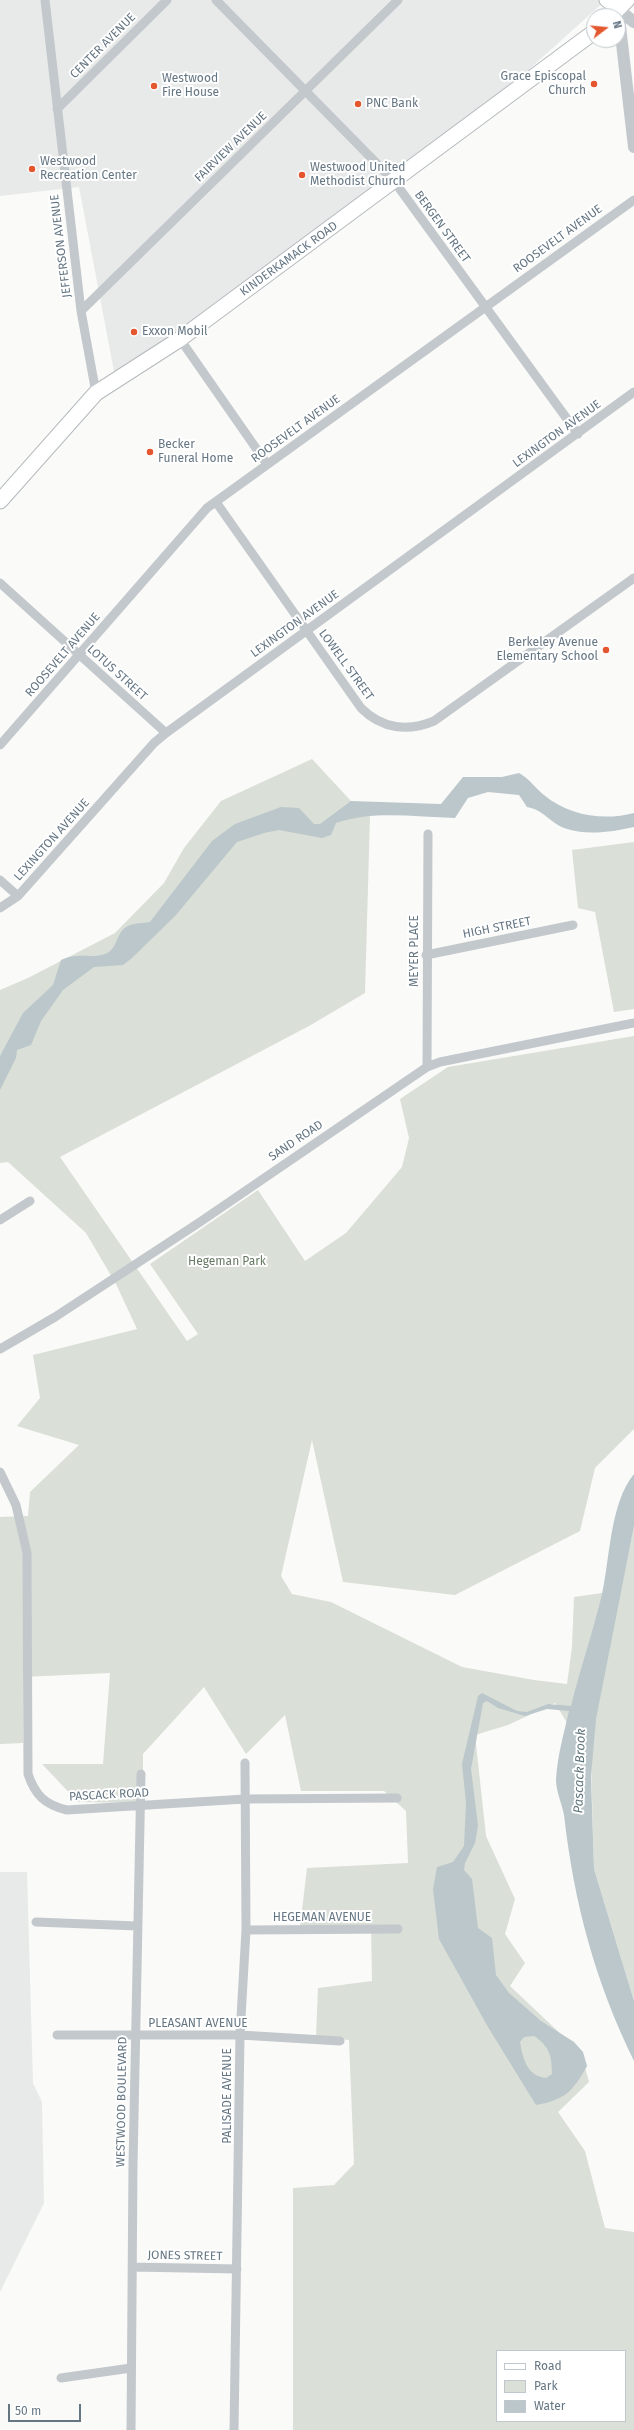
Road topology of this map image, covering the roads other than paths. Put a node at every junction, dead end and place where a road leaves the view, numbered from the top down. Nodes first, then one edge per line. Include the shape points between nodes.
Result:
1 (45, 0) edge
2 (167, 0) edge
3 (216, 0) edge
4 (398, 0) edge
5 (615, 6) edge
6 (634, 22) edge
7 (586, 38) edge
8 (306, 91) junction
9 (57, 109) junction
10 (634, 141) edge
11 (394, 181) junction
12 (634, 200) edge
13 (486, 306) junction
14 (82, 311) junction
15 (180, 339) junction
16 (634, 392) edge
17 (96, 393) junction
18 (578, 434) junction
19 (268, 464) junction
20 (1, 499) edge
21 (216, 502) junction
22 (634, 578) edge
23 (0, 583) edge
24 (307, 631) junction
25 (79, 655) junction
26 (166, 733) junction
27 (0, 745) edge
28 (428, 834) dead end
29 (0, 880) edge
30 (18, 896) junction
31 (0, 908) edge
32 (573, 925) dead end
33 (426, 955) junction
34 (634, 1023) edge
35 (427, 1067) junction
36 (30, 1201) dead end
37 (0, 1220) edge
38 (0, 1349) edge
39 (0, 1472) edge
40 (245, 1763) dead end
41 (141, 1774) dead end
42 (397, 1798) dead end
43 (245, 1799) junction
44 (141, 1805) junction
45 (36, 1922) dead end
46 (137, 1926) junction
47 (398, 1929) dead end
48 (246, 1930) junction
49 (56, 2035) dead end
50 (240, 2035) junction
51 (135, 2036) junction
52 (340, 2041) dead end
53 (133, 2267) junction
54 (237, 2269) junction
55 (131, 2368) junction
56 (61, 2378) dead end
57 (130, 2430) edge
58 (234, 2430) edge

1 - 9 street, JEFFERSON AVENUE
2 - 9 street, CENTER AVENUE
3 - 8 street, BERGEN STREET
4 - 8 street, FAIRVIEW AVENUE
5 - 6 street
5 - 10 street
7 - 11 main road, KINDERKAMACK ROAD
8 - 11 street, BERGEN STREET
8 - 14 street, FAIRVIEW AVENUE
9 - 14 street, JEFFERSON AVENUE
11 - 13 street, BERGEN STREET
11 - 15 main road, KINDERKAMACK ROAD
12 - 13 street, ROOSEVELT AVENUE
13 - 18 street, BERGEN STREET
13 - 19 street, ROOSEVELT AVENUE
14 - 17 street, JEFFERSON AVENUE
15 - 17 main road, KINDERKAMACK ROAD
15 - 19 street
16 - 18 street, LEXINGTON AVENUE
17 - 20 main road, KINDERKAMACK ROAD
18 - 24 street, LEXINGTON AVENUE
19 - 21 street, ROOSEVELT AVENUE
21 - 24 street, LOWELL STREET
21 - 25 street, ROOSEVELT AVENUE via 207,508
22 - 24 street, LOWELL STREET via 444,714 422,726 410,728 387,725 361,708
23 - 25 street, LOTUS STREET
24 - 26 street, LEXINGTON AVENUE
25 - 26 street, LOTUS STREET
25 - 27 street, ROOSEVELT AVENUE
26 - 30 street, LEXINGTON AVENUE
28 - 33 street, MEYER PLACE
29 - 30 street
30 - 31 street, LEXINGTON AVENUE
32 - 33 street, HIGH STREET
33 - 35 street, MEYER PLACE
34 - 35 street, SAND ROAD via 440,1062
35 - 38 street, SAND ROAD via 194,1226 55,1317
36 - 37 street
39 - 44 street, PASCACK ROAD via 16,1505 27,1553 28,1774 33,1788 53,1807 67,1810
40 - 43 street, PALISADE AVENUE
41 - 44 street, WESTWOOD BOULEVARD
42 - 43 street, PASCACK ROAD
43 - 44 street, PASCACK ROAD
43 - 48 street, PALISADE AVENUE
44 - 46 street, WESTWOOD BOULEVARD
45 - 46 street
46 - 51 street, WESTWOOD BOULEVARD
47 - 48 street, HEGEMAN AVENUE
48 - 50 street, PALISADE AVENUE
49 - 51 street, PLEASANT AVENUE
50 - 51 street, PLEASANT AVENUE
50 - 52 street, PLEASANT AVENUE
50 - 54 street, PALISADE AVENUE
51 - 53 street, WESTWOOD BOULEVARD
53 - 54 street, JONES STREET
53 - 55 street, WESTWOOD BOULEVARD
54 - 58 street, PALISADE AVENUE
55 - 56 street
55 - 57 street, WESTWOOD BOULEVARD

